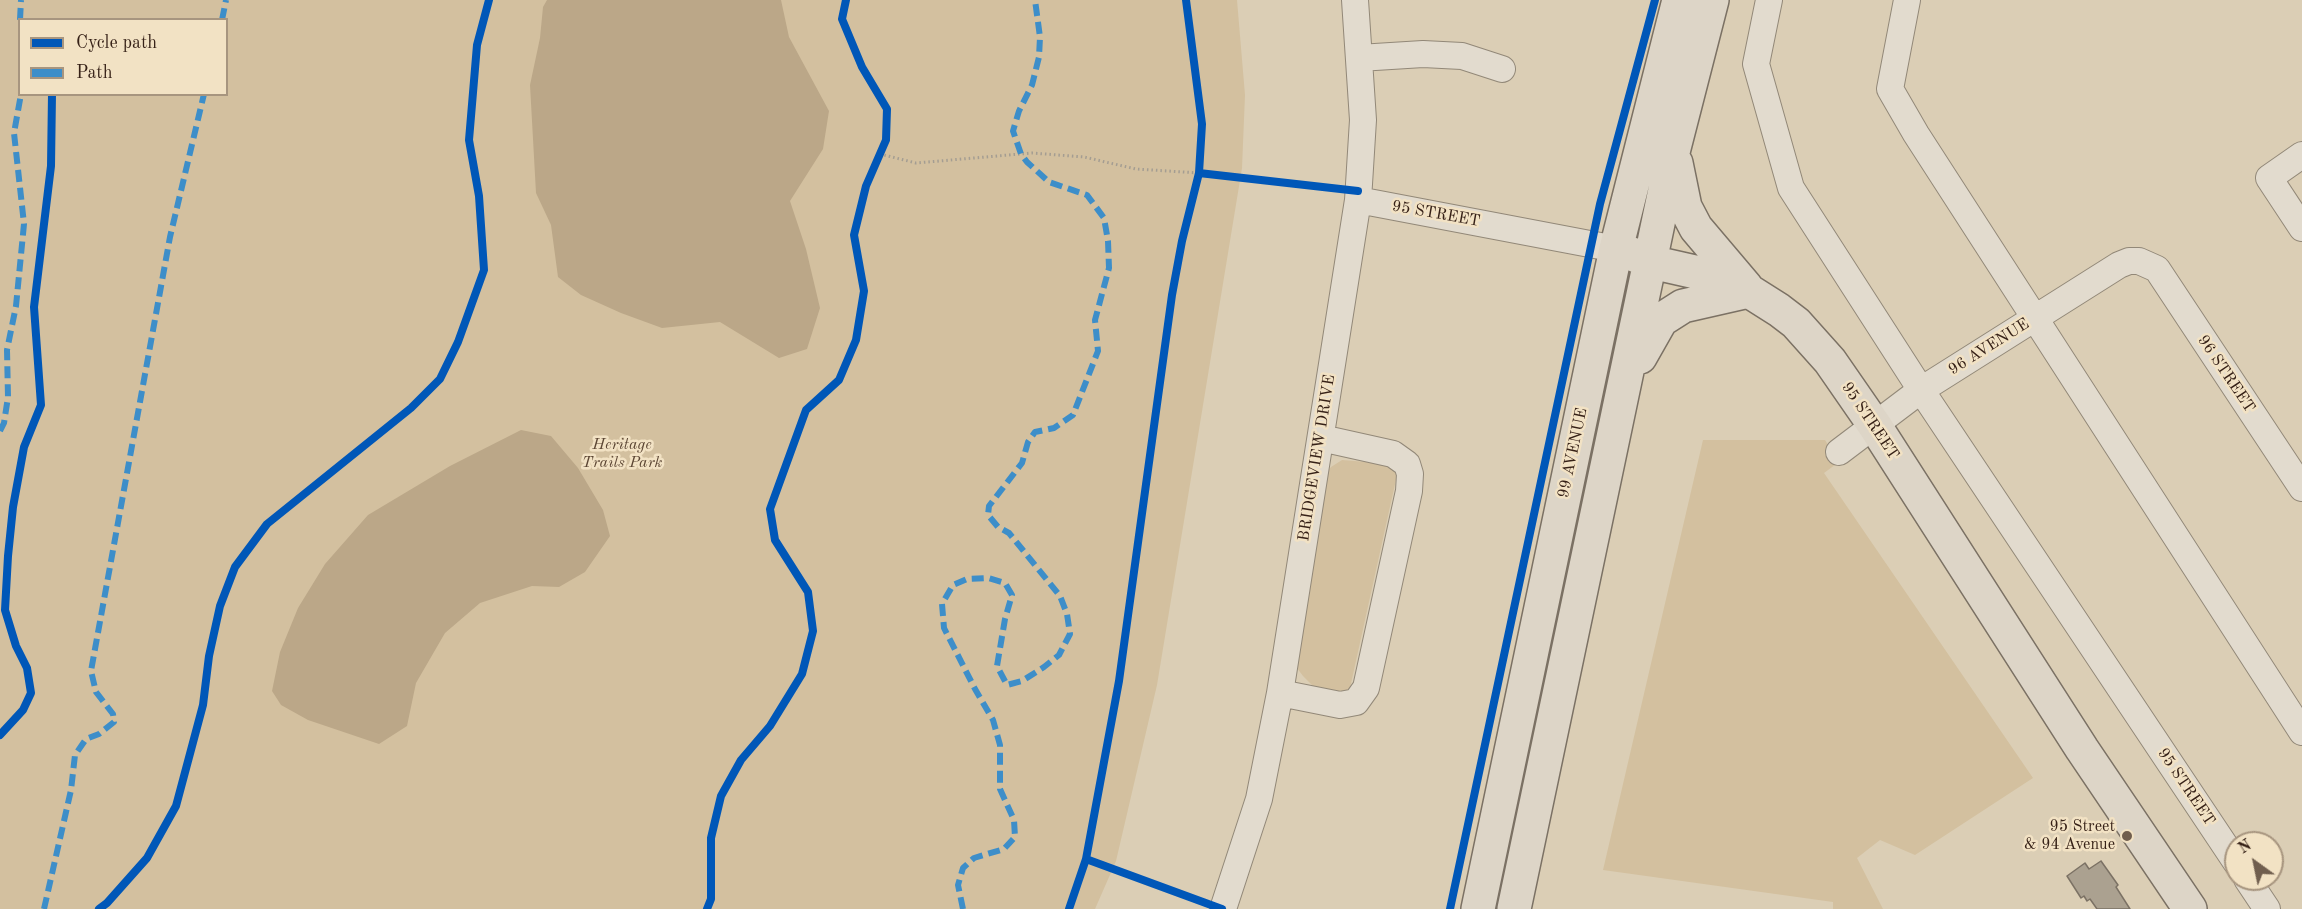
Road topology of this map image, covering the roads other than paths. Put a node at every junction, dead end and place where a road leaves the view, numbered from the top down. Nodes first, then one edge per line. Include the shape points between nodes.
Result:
1 (1355, 0) edge
2 (1679, 0) edge
3 (1712, 0) edge
4 (1768, 0) edge
5 (1907, 0) edge
6 (1359, 58) junction
7 (1502, 69) dead end
8 (1673, 152) junction
9 (2302, 155) edge
10 (1358, 200) junction
11 (2302, 228) edge
12 (1616, 249) junction
13 (1651, 262) junction
14 (2147, 263) joint
15 (1749, 291) junction
16 (2035, 318) junction
17 (1625, 386) junction
18 (1921, 390) junction
19 (1875, 426) junction
20 (1321, 438) junction
21 (1839, 452) dead end
22 (2302, 488) edge
23 (1280, 693) junction
24 (2302, 732) edge
25 (2224, 844) edge
26 (2255, 891) edge
27 (1223, 909) edge
28 (1478, 909) edge
29 (1514, 909) edge
30 (2190, 909) edge
31 (2267, 909) edge

1 - 6 street, BRIDGEVIEW DRIVE
2 - 12 main road, 99 AVENUE
3 - 8 main road
4 - 18 street, 95 STREET via 1756,63 1791,188
5 - 16 street via 1890,89
6 - 7 street via 1462,56
6 - 10 street, BRIDGEVIEW DRIVE via 1363,120
8 - 13 main road
8 - 15 main road via 1685,207 1696,228
9 - 11 street via 2269,178
10 - 12 street, 95 STREET
10 - 20 street, BRIDGEVIEW DRIVE
12 - 13 main road, 95 STREET
12 - 28 main road, 99 AVENUE
13 - 15 main road, 95 STREET via 1704,274
13 - 17 main road
14 - 16 street, 96 AVENUE via 2129,261 2119,265
14 - 22 street, 96 STREET via 2157,269
15 - 17 main road via 1683,306 1661,320
15 - 19 main road, 95 STREET via 1796,323 1830,361
16 - 18 street, 96 AVENUE
16 - 24 street
17 - 29 main road
18 - 19 street, 96 AVENUE
18 - 25 street, 95 STREET
19 - 21 street, 96 AVENUE
19 - 30 main road, 95 STREET via 2082,749
20 - 23 street, BRIDGEVIEW DRIVE
20 - 23 street via 1393,454 1407,464 1409,491 1366,688 1356,702 1340,705
23 - 27 street, BRIDGEVIEW DRIVE via 1259,799
26 - 31 street

